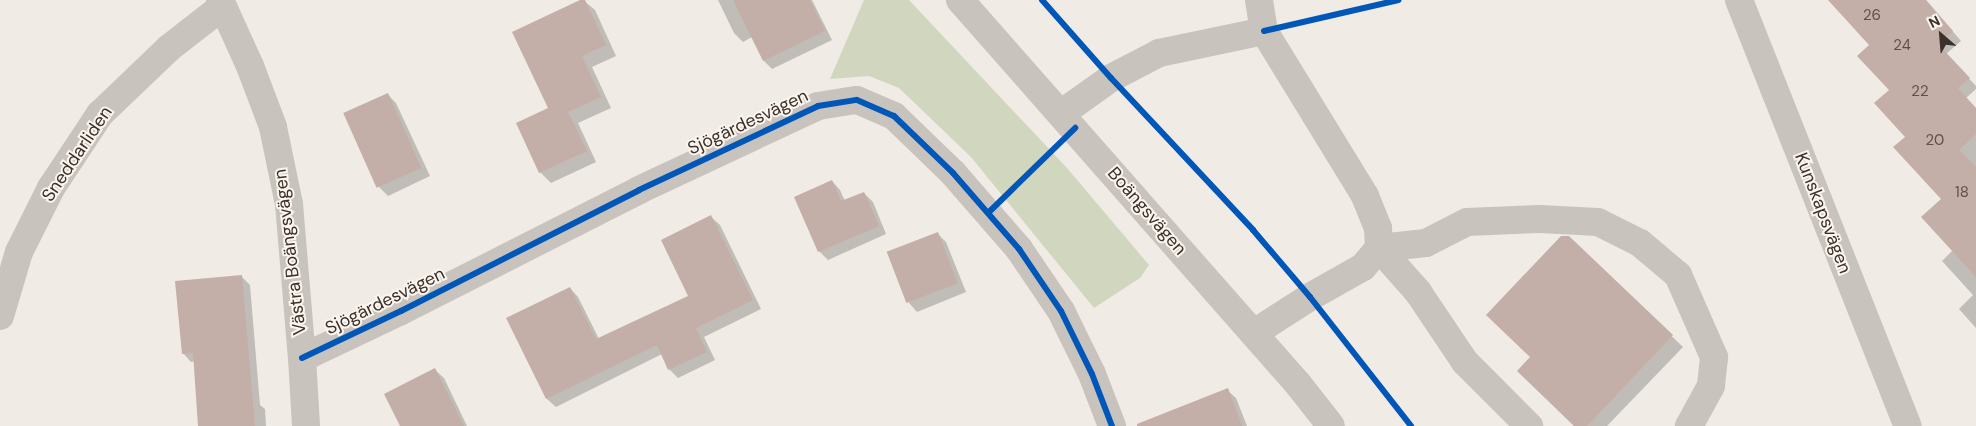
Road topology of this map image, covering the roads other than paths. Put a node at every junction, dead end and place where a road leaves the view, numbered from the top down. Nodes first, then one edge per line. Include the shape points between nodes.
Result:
1 (960, 0) edge
2 (1259, 0) edge
3 (1739, 0) edge
4 (222, 3) edge
5 (1264, 31) junction
6 (1062, 113) junction
7 (1379, 248) junction
8 (0, 316) edge
9 (1254, 333) junction
10 (302, 358) junction
11 (306, 426) edge
12 (1112, 426) edge
13 (1331, 426) edge
14 (1529, 426) edge
15 (1688, 426) edge
16 (1908, 426) edge

1 - 6 street, Boängsvägen
2 - 5 street
3 - 16 street, Kunskapsvägen
4 - 8 street, Sneddarliden via 100,114 51,188 19,252
4 - 10 street, Västra Boängsvägen via 273,127 289,204
5 - 6 street via 1160,53 1111,78
5 - 7 street via 1365,196 1378,228
6 - 9 street, Boängsvägen
7 - 9 street via 1363,267
7 - 14 street via 1418,292 1465,362
7 - 15 street via 1426,242 1467,222 1540,220 1598,222 1640,243 1678,275 1714,358 1711,386
9 - 13 street, Boängsvägen
10 - 11 street, Västra Boängsvägen
10 - 12 street, Sjögärdesvägen via 782,122 818,106 857,100 894,116 953,173 1019,249 1061,311 1092,374

